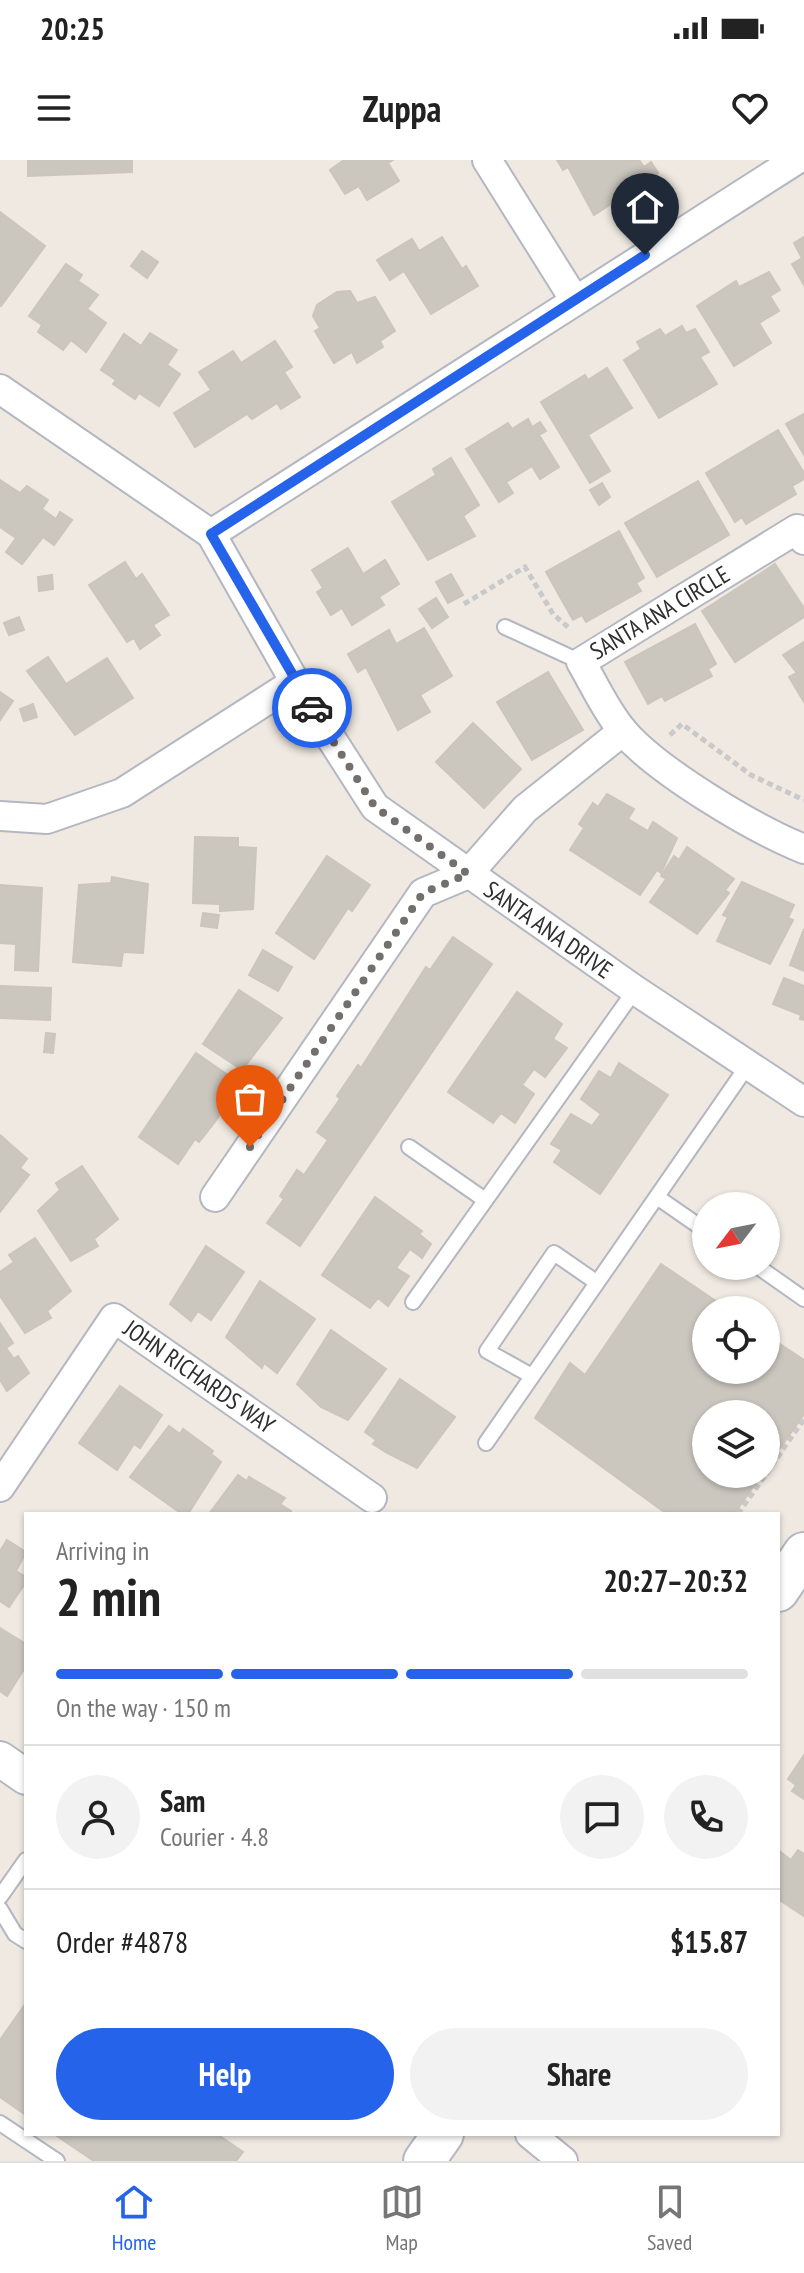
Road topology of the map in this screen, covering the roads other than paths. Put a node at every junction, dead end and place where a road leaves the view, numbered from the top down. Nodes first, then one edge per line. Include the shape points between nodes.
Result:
1 (487, 160) edge
2 (796, 160) edge
3 (574, 299) junction
4 (0, 389) edge
5 (211, 534) junction
6 (804, 540) edge
7 (505, 627) dead end
8 (581, 662) junction
9 (295, 682) junction
10 (623, 731) junction
11 (0, 816) edge
12 (804, 849) edge
13 (468, 874) junction
14 (635, 990) junction
15 (748, 1065) junction
16 (804, 1102) edge
17 (409, 1147) dead end
18 (215, 1197) dead end
19 (657, 1197) junction
20 (485, 1200) junction
21 (692, 1221) edge
22 (777, 1280) edge
23 (596, 1282) junction
24 (804, 1299) edge
25 (413, 1302) dead end
26 (532, 1376) junction
27 (486, 1443) dead end
28 (0, 1487) edge
29 (372, 1498) dead end
30 (804, 1553) edge
31 (780, 1588) edge
32 (780, 1592) edge
33 (804, 1609) edge
34 (0, 1759) edge
35 (24, 1776) edge
36 (24, 1863) edge
37 (0, 1897) edge
38 (0, 1909) edge
39 (24, 1940) edge
40 (0, 2123) edge
41 (442, 2136) edge
42 (532, 2136) edge
43 (57, 2161) edge
44 (424, 2161) edge
45 (563, 2161) edge

1 - 3 street
2 - 3 street
3 - 5 street
4 - 5 street
5 - 9 street, SANTA ANA DRIVE
6 - 8 street, SANTA ANA CIRCLE via 797,529
7 - 8 lane
8 - 10 street, SANTA ANA CIRCLE
9 - 11 street via 122,793 47,819
9 - 13 street, SANTA ANA DRIVE via 375,807
10 - 12 street, SANTA ANA CIRCLE via 683,780 773,836
10 - 13 street via 525,809
13 - 14 street, SANTA ANA DRIVE
13 - 18 street via 423,893
14 - 15 street, SANTA ANA DRIVE
14 - 20 lane
15 - 16 street, SANTA ANA DRIVE
15 - 19 lane
17 - 20 lane
19 - 21 lane
19 - 23 lane
20 - 25 lane
22 - 24 lane
23 - 26 lane
23 - 26 lane via 554,1253 487,1351
26 - 27 lane
28 - 29 street, JOHN RICHARDS WAY via 114,1318
30 - 31 main road
32 - 33 main road
34 - 35 street
36 - 37 lane
38 - 39 lane
40 - 43 lane
41 - 44 main road
42 - 45 street

